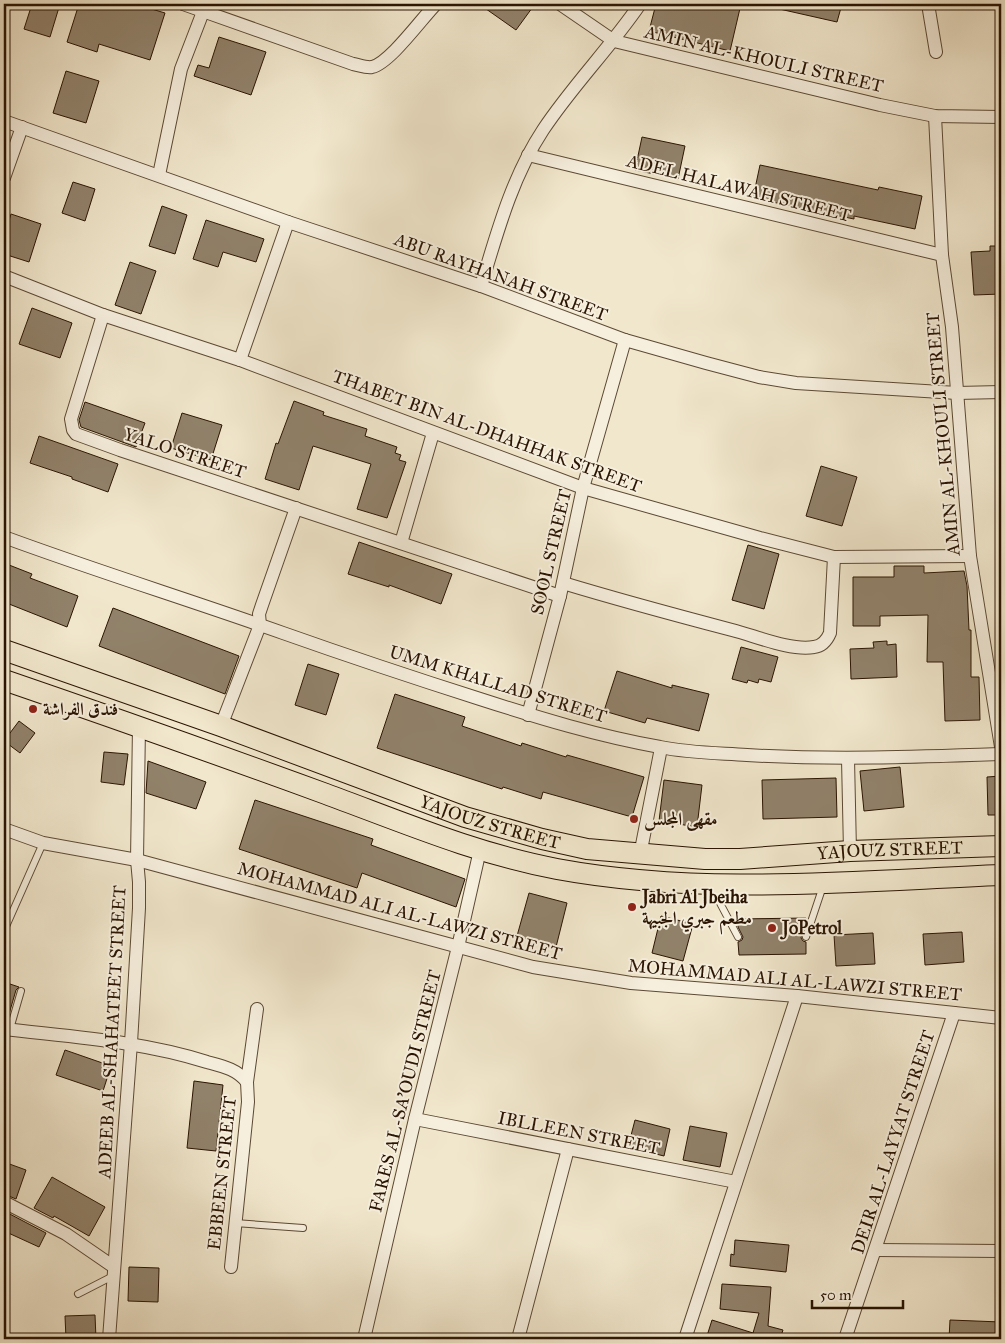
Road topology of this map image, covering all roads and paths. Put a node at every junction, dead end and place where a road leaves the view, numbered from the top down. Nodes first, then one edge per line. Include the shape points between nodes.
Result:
1 (183, 4) edge
2 (436, 4) edge
3 (560, 4) edge
4 (640, 4) edge
5 (928, 4) edge
6 (204, 7) edge
7 (614, 41) junction
8 (936, 52) dead end
9 (935, 116) junction
10 (1001, 117) edge
11 (4, 121) edge
12 (22, 127) junction
13 (528, 155) junction
14 (159, 176) junction
15 (4, 178) edge
16 (288, 222) junction
17 (942, 255) junction
18 (4, 276) edge
19 (481, 286) junction
20 (103, 315) junction
21 (625, 340) junction
22 (240, 360) junction
23 (1001, 392) edge
24 (956, 393) junction
25 (433, 432) junction
26 (583, 488) junction
27 (296, 508) junction
28 (4, 537) edge
29 (401, 543) junction
30 (970, 556) junction
31 (834, 557) junction
32 (562, 583) junction
33 (560, 596) junction
34 (260, 625) junction
35 (4, 650) edge
36 (4, 680) edge
37 (528, 715) junction
38 (139, 726) junction
39 (221, 726) junction
40 (661, 748) junction
41 (1001, 748) edge
42 (1001, 754) edge
43 (848, 759) junction
44 (4, 829) edge
45 (43, 843) junction
46 (1001, 846) edge
47 (480, 850) junction
48 (850, 851) junction
49 (640, 854) junction
50 (136, 860) junction
51 (1001, 875) edge
52 (825, 883) junction
53 (710, 885) junction
54 (4, 931) edge
55 (738, 937) dead end
56 (806, 937) dead end
57 (458, 947) junction
58 (21, 990) dead end
59 (797, 996) junction
60 (257, 1009) dead end
61 (954, 1012) junction
62 (1001, 1018) edge
63 (7, 1029) edge
64 (131, 1043) junction
65 (247, 1082) junction
66 (414, 1119) junction
67 (568, 1149) junction
68 (736, 1182) junction
69 (4, 1202) edge
70 (235, 1223) junction
71 (303, 1228) dead end
72 (876, 1250) junction
73 (1001, 1251) edge
74 (231, 1267) dead end
75 (114, 1271) junction
76 (78, 1294) dead end
77 (109, 1339) edge
78 (364, 1339) edge
79 (518, 1339) edge
80 (685, 1339) edge
81 (845, 1339) edge

1 - 6 street
2 - 6 street via 382,63 366,67
3 - 7 street
4 - 7 street
5 - 8 street
6 - 14 street via 181,69
7 - 9 street, AMIN AL-KHOULI STREET
7 - 13 street via 564,100
9 - 10 street, AMIN AL-KHOULI STREET
9 - 17 street, AMIN AL-KHOULI STREET
11 - 12 street, ABU RAYHANAH STREET
12 - 14 street, ABU RAYHANAH STREET
12 - 15 street
13 - 17 street, ADEL HALAWAH STREET
13 - 19 street
14 - 16 street, ABU RAYHANAH STREET
16 - 19 street, ABU RAYHANAH STREET
16 - 22 street
17 - 24 street, AMIN AL-KHOULI STREET via 952,326
18 - 20 street, THABET BIN AL-DHAHHAK STREET
19 - 21 street, ABU RAYHANAH STREET
20 - 22 street, THABET BIN AL-DHAHHAK STREET
20 - 27 street, YALO STREET via 71,419 72,430 120,450
21 - 24 street, ABU RAYHANAH STREET via 715,366 796,383
21 - 26 street, SOOL STREET
22 - 25 street, THABET BIN AL-DHAHHAK STREET
23 - 24 street, ABU RAYHANAH STREET
24 - 30 street, AMIN AL-KHOULI STREET
25 - 26 street, THABET BIN AL-DHAHHAK STREET
25 - 29 street
26 - 31 street, THABET BIN AL-DHAHHAK STREET
26 - 32 street, SOOL STREET
27 - 29 street, YALO STREET
27 - 34 street via 259,614
28 - 34 street, UMM KHALLAD STREET
29 - 33 street, YALO STREET
30 - 31 street, THABET BIN AL-DHAHHAK STREET
30 - 41 street, AMIN AL-KHOULI STREET
31 - 32 street via 830,633 823,644 816,647 789,646
32 - 33 street, SOOL STREET
33 - 37 street, SOOL STREET
34 - 37 street, UMM KHALLAD STREET
34 - 39 street
35 - 39 main road, YAJOUZ STREET
36 - 38 main road, YAJOUZ STREET
37 - 40 street, UMM KHALLAD STREET
38 - 47 main road, YAJOUZ STREET
38 - 50 street, ADEEB AL-SHAHATEET STREET
39 - 49 main road, YAJOUZ STREET via 475,820 578,847
40 - 43 street, UMM KHALLAD STREET via 753,756
40 - 49 street
42 - 43 street, UMM KHALLAD STREET
43 - 48 street
44 - 45 street, MOHAMMAD ALI AL-LAWZI STREET
45 - 50 street, MOHAMMAD ALI AL-LAWZI STREET
45 - 54 lane
46 - 48 main road, YAJOUZ STREET
47 - 53 main road, YAJOUZ STREET via 558,869 644,881
47 - 57 street, FARES AL-SA’OUDI STREET
48 - 49 main road, YAJOUZ STREET via 740,859
50 - 57 street, MOHAMMAD ALI AL-LAWZI STREET
50 - 64 street, ADEEB AL-SHAHATEET STREET via 139,908
51 - 52 main road, YAJOUZ STREET
52 - 53 main road, YAJOUZ STREET
52 - 56 lane
53 - 55 lane
57 - 59 street, MOHAMMAD ALI AL-LAWZI STREET via 533,967 631,983
57 - 66 street, FARES AL-SA’OUDI STREET
58 - 63 lane
59 - 61 street, MOHAMMAD ALI AL-LAWZI STREET
59 - 68 street
60 - 65 street, EBBEEN STREET
61 - 62 street, MOHAMMAD ALI AL-LAWZI STREET
61 - 72 street, DEIR AL-LAYYAT STREET
63 - 64 street, EBBEEN STREET
64 - 65 street, EBBEEN STREET via 234,1070
64 - 75 street, ADEEB AL-SHAHATEET STREET
65 - 70 street, EBBEEN STREET via 248,1102
66 - 67 street, IBLLEEN STREET
66 - 78 street, FARES AL-SA’OUDI STREET
67 - 68 street, IBLLEEN STREET
67 - 79 street
68 - 80 street
69 - 75 street via 66,1234
70 - 71 lane
70 - 74 street, EBBEEN STREET
72 - 73 street
72 - 81 street, DEIR AL-LAYYAT STREET
75 - 76 lane
75 - 77 street, ADEEB AL-SHAHATEET STREET

